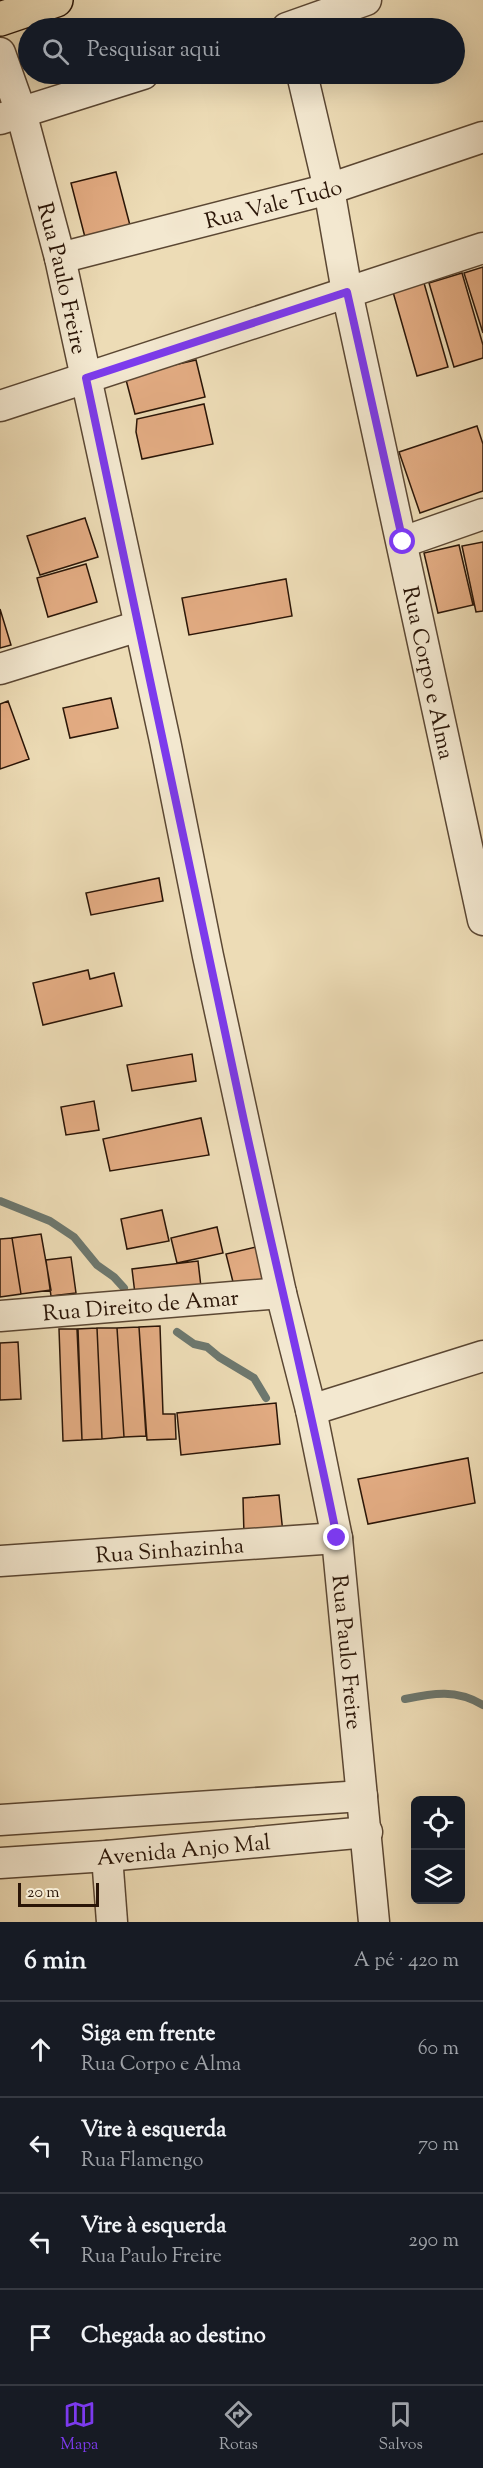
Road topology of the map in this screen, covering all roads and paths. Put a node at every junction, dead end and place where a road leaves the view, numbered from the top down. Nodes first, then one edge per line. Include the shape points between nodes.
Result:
1 (56, 0) edge
2 (366, 0) edge
3 (317, 18) edge
4 (0, 19) edge
5 (0, 53) edge
6 (111, 84) edge
7 (304, 84) edge
8 (10, 115) edge
9 (483, 137) edge
10 (329, 189) junction
11 (483, 248) edge
12 (60, 258) junction
13 (347, 292) junction
14 (86, 378) junction
15 (0, 406) edge
16 (483, 514) edge
17 (403, 542) junction
18 (139, 626) junction
19 (0, 669) edge
20 (483, 920) edge
21 (281, 1293) junction
22 (0, 1316) edge
23 (483, 1356) edge
24 (311, 1410) junction
25 (337, 1538) junction
26 (0, 1561) edge
27 (362, 1797) junction
28 (0, 1820) edge
29 (367, 1832) junction
30 (107, 1856) junction
31 (0, 1863) edge
32 (112, 1922) edge
33 (374, 1922) edge

1 - 4 highway
2 - 3 street
5 - 8 street, Rua Paulo Freire
6 - 8 street
7 - 10 street, Rua Corpo e Alma
8 - 12 street, Rua Paulo Freire
9 - 10 street, Rua Vale Tudo
10 - 12 street, Rua Vale Tudo
10 - 13 street, Rua Corpo e Alma
11 - 13 street
12 - 14 street, Rua Paulo Freire
13 - 14 street
13 - 17 street, Rua Corpo e Alma
14 - 15 street
14 - 18 street, Rua Paulo Freire
16 - 17 street
17 - 20 street, Rua Corpo e Alma
18 - 19 street
18 - 21 street, Rua Paulo Freire
21 - 22 street, Rua Direito de Amar
21 - 24 street, Rua Paulo Freire
23 - 24 street
24 - 25 street, Rua Paulo Freire
25 - 26 street, Rua Sinhazinha
25 - 27 street, Rua Paulo Freire
27 - 28 street, Avenida Anjo Mal
27 - 29 street, Rua Paulo Freire
29 - 30 street, Avenida Anjo Mal
29 - 33 street, Rua Paulo Freire
30 - 31 street, Avenida Anjo Mal
30 - 32 street

